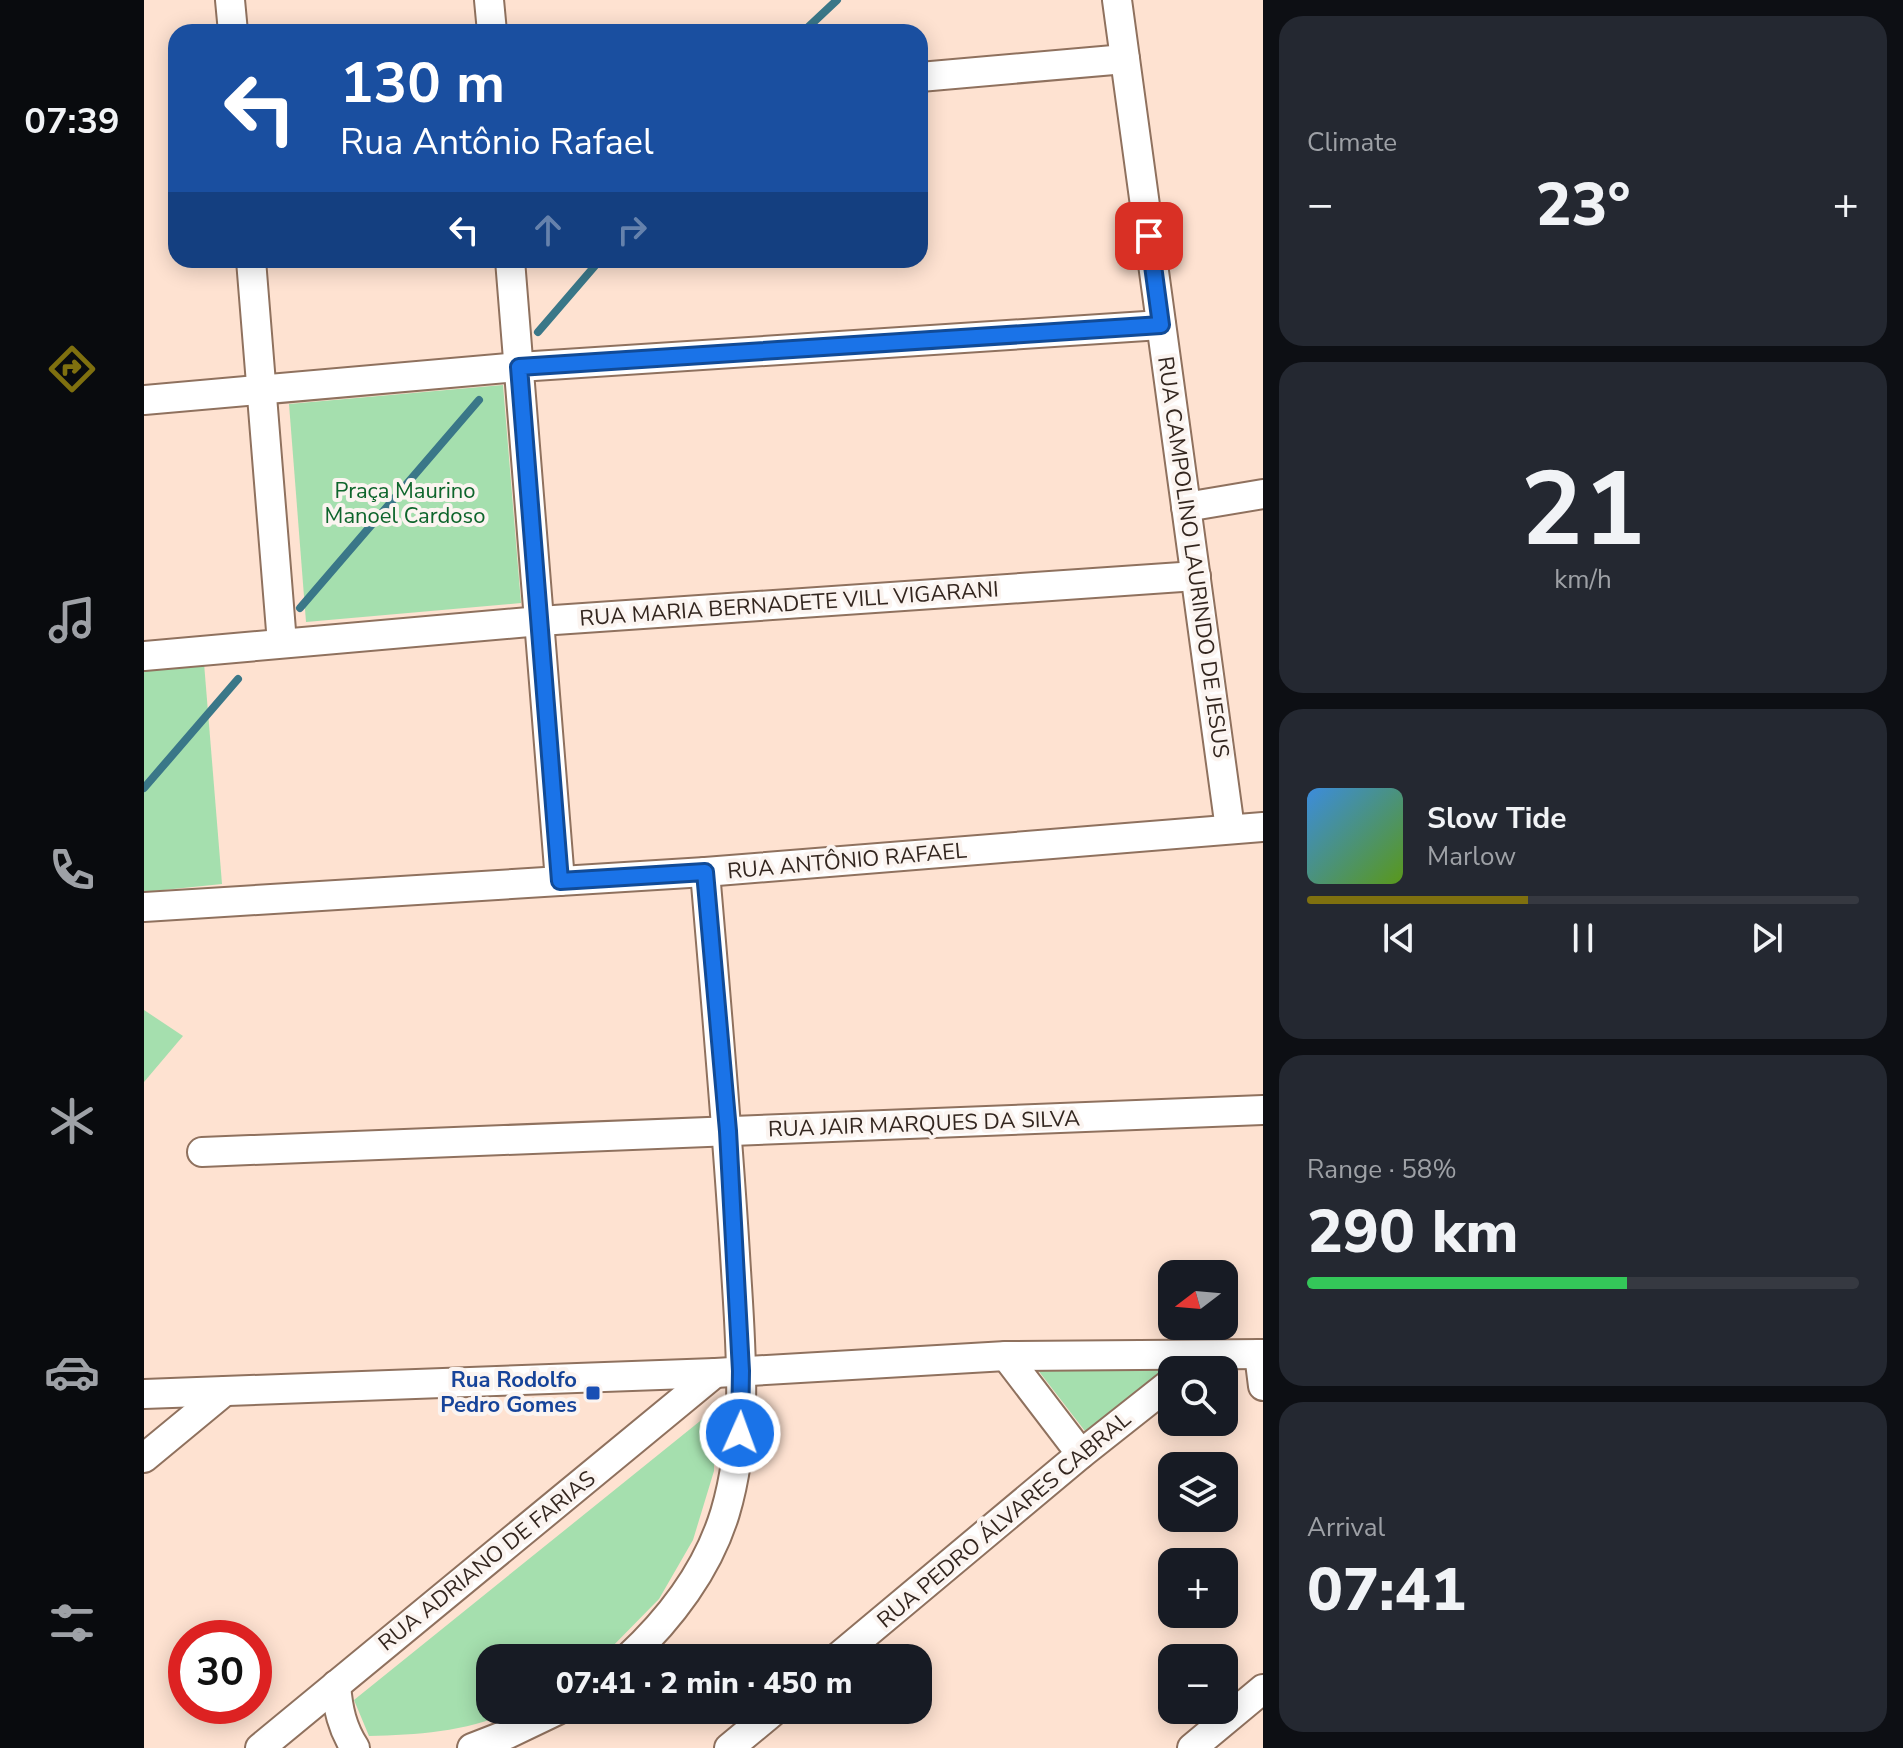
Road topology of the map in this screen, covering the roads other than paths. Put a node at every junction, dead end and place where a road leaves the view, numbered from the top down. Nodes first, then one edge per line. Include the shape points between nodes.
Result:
1 (230, 0) edge
2 (489, 0) edge
3 (1117, 0) edge
4 (232, 24) edge
5 (491, 24) edge
6 (1125, 59) junction
7 (928, 76) edge
8 (252, 268) edge
9 (511, 268) edge
10 (1161, 325) junction
11 (519, 367) junction
12 (261, 389) junction
13 (144, 400) edge
14 (1263, 494) edge
15 (1186, 507) junction
16 (1196, 576) junction
17 (540, 621) junction
18 (282, 643) junction
19 (144, 656) edge
20 (1263, 827) edge
21 (1230, 829) junction
22 (705, 872) junction
23 (560, 881) junction
24 (144, 907) edge
25 (1263, 1110) edge
26 (728, 1131) junction
27 (202, 1152) dead end
28 (1261, 1354) edge
29 (1006, 1356) junction
30 (1238, 1357) edge
31 (1158, 1361) edge
32 (728, 1372) junction
33 (1263, 1386) edge
34 (225, 1391) junction
35 (1158, 1393) edge
36 (144, 1394) edge
37 (1081, 1454) junction
38 (144, 1458) edge
39 (641, 1644) edge
40 (854, 1644) edge
41 (336, 1685) junction
42 (1263, 1689) edge
43 (529, 1724) edge
44 (758, 1724) edge
45 (268, 1746) edge
46 (355, 1748) edge
47 (472, 1748) edge
48 (729, 1748) edge
49 (1192, 1748) edge

1 - 4 street
2 - 5 street
3 - 6 street, RUA CAMPOLINO LAURINDO DE JESUS
6 - 7 street
6 - 10 street, RUA CAMPOLINO LAURINDO DE JESUS
8 - 12 street
9 - 11 street
10 - 11 street
10 - 15 street, RUA CAMPOLINO LAURINDO DE JESUS
11 - 12 street
11 - 17 street
12 - 13 street
12 - 18 street
14 - 15 street
15 - 16 street, RUA CAMPOLINO LAURINDO DE JESUS
16 - 17 street, RUA MARIA BERNADETE VILL VIGARANI
16 - 21 street, RUA CAMPOLINO LAURINDO DE JESUS
17 - 18 street, RUA MARIA BERNADETE VILL VIGARANI
17 - 23 street
18 - 19 street, RUA MARIA BERNADETE VILL VIGARANI
20 - 21 street, RUA ANTÔNIO RAFAEL
21 - 22 street, RUA ANTÔNIO RAFAEL
22 - 23 street, RUA ANTÔNIO RAFAEL
22 - 26 street
23 - 24 street, RUA ANTÔNIO RAFAEL
25 - 26 street, RUA JAIR MARQUES DA SILVA
26 - 27 street, RUA JAIR MARQUES DA SILVA
26 - 32 street
28 - 30 street
28 - 33 street
29 - 31 street
29 - 32 street
29 - 37 street
32 - 34 street
32 - 39 street via 740,1433 724,1516 675,1608
32 - 41 street, RUA ADRIANO DE FARIAS
34 - 36 street
34 - 38 street
35 - 37 street, RUA PEDRO ÁLVARES CABRAL
37 - 40 street, RUA PEDRO ÁLVARES CABRAL
41 - 45 street, RUA ADRIANO DE FARIAS
41 - 46 street via 342,1722
42 - 49 street
43 - 47 street
44 - 48 street

